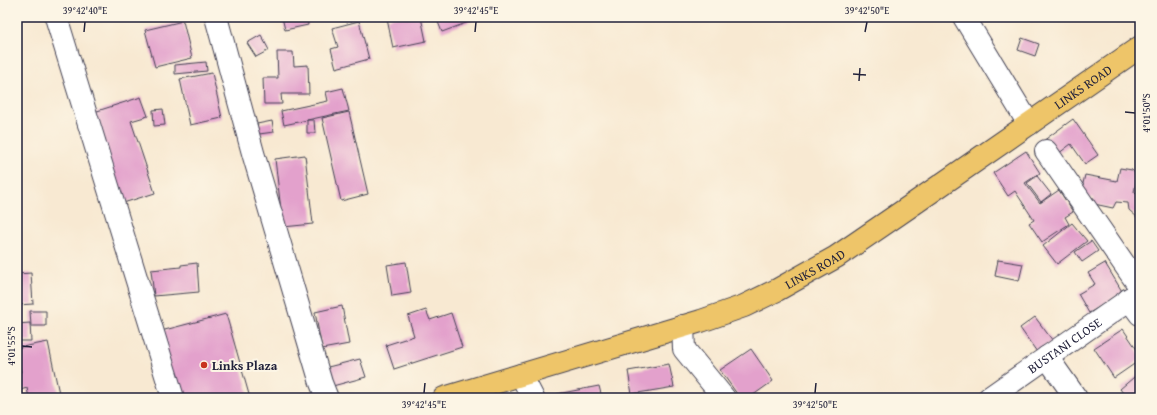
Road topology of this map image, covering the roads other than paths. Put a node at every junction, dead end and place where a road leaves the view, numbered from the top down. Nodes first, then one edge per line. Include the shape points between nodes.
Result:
1 (56, 17) edge
2 (964, 17) edge
3 (219, 18) edge
4 (1140, 47) edge
5 (1029, 124) junction
6 (1046, 151) dead end
7 (1137, 298) edge
8 (683, 326) junction
9 (1047, 357) junction
10 (521, 375) junction
11 (173, 398) edge
12 (327, 398) edge
13 (444, 398) edge
14 (533, 398) edge
15 (724, 398) edge
16 (989, 398) edge
17 (1076, 398) edge

1 - 11 street
2 - 5 street
3 - 12 street via 253,153
4 - 5 main road, LINKS ROAD
5 - 8 main road, LINKS ROAD via 836,256 778,290 744,306
6 - 7 street
7 - 9 street, BUSTANI CLOSE
8 - 10 main road, LINKS ROAD
8 - 15 street via 684,349
9 - 16 street, BUSTANI CLOSE
9 - 17 street
10 - 13 main road, LINKS ROAD
10 - 14 street

